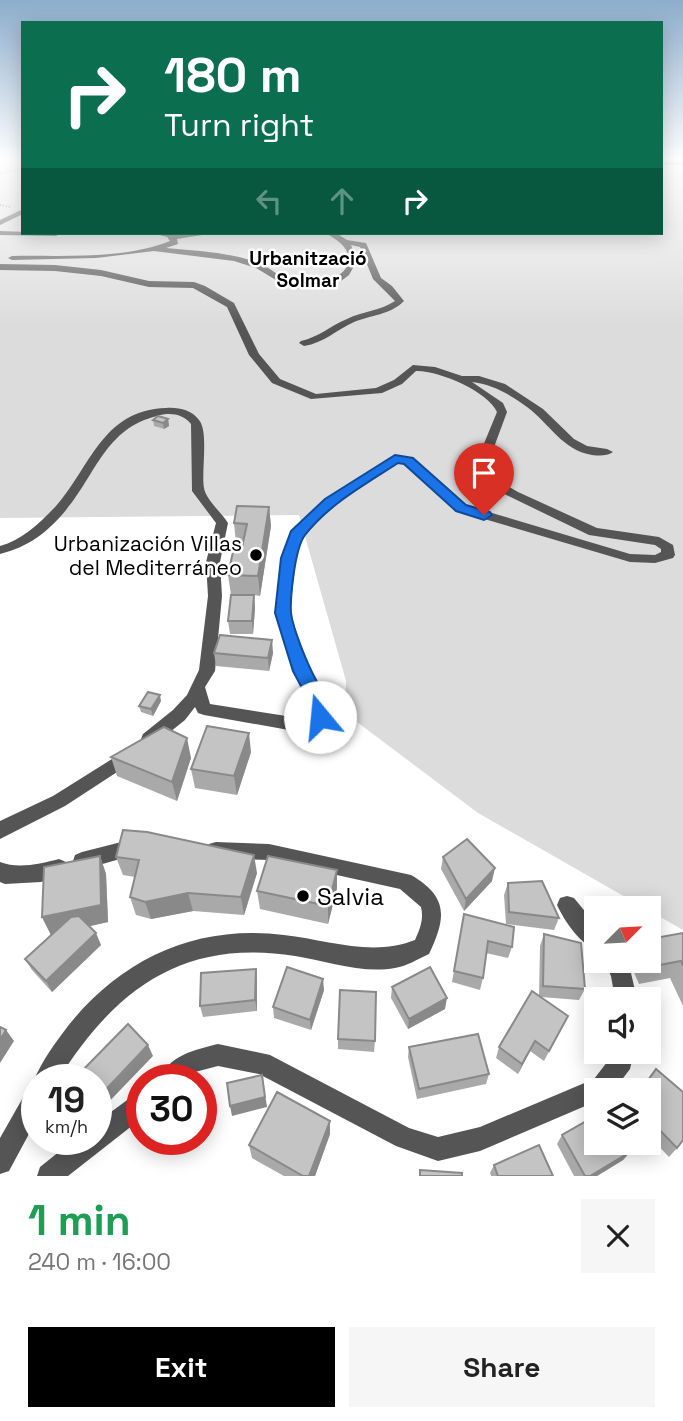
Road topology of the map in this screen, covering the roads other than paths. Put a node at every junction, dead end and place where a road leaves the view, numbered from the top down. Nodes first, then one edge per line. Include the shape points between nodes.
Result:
1 (0, 233) edge
2 (21, 233) edge
3 (164, 235) edge
4 (188, 235) edge
5 (334, 235) edge
6 (173, 237) junction
7 (347, 242) junction
8 (158, 250) junction
9 (0, 257) edge
10 (0, 267) edge
11 (304, 343) dead end
12 (459, 380) junction
13 (607, 452) dead end
14 (0, 550) edge
15 (197, 687) junction
16 (0, 831) edge
17 (159, 845) edge
18 (197, 849) edge
19 (0, 871) edge
20 (567, 905) dead end
21 (584, 929) edge
22 (54, 1064) edge
23 (187, 1064) edge
24 (620, 1064) edge
25 (126, 1115) edge
26 (21, 1124) edge
27 (112, 1126) edge
28 (75, 1155) edge
29 (0, 1162) edge
30 (49, 1176) edge

1 - 2 street
3 - 6 street
4 - 6 street
5 - 7 street
6 - 8 street via 175,242
7 - 8 street via 354,255 348,272 326,284 300,287 288,285 260,266 237,260
7 - 11 street via 363,245 377,279 400,301 345,322 322,340
8 - 9 street
10 - 12 street via 55,268 202,288 231,305 254,355 276,381 315,397 379,391 413,368
12 - 13 street via 473,377 503,389 538,411 573,445
12 - 15 street via 499,405 502,412 483,470 500,487 594,531 660,541 668,555 630,558 461,508 408,461 395,459 320,511 297,535 289,558 283,613 302,671 320,705 320,717 300,725 204,709
14 - 15 street via 19,545 62,507 100,448 134,418 162,411 190,416 197,424 198,491 222,523 212,562 215,596 207,671
15 - 16 street via 179,715 115,766
17 - 19 street via 132,846 41,873 5,875
18 - 22 street via 269,852 404,881 423,890 433,907 433,927 422,947 393,958 279,944 229,943 175,955 146,967 94,1010
20 - 21 street
23 - 24 street via 218,1055 262,1063 404,1138 438,1149 480,1139 602,1087
25 - 27 street
26 - 29 street
28 - 30 street

